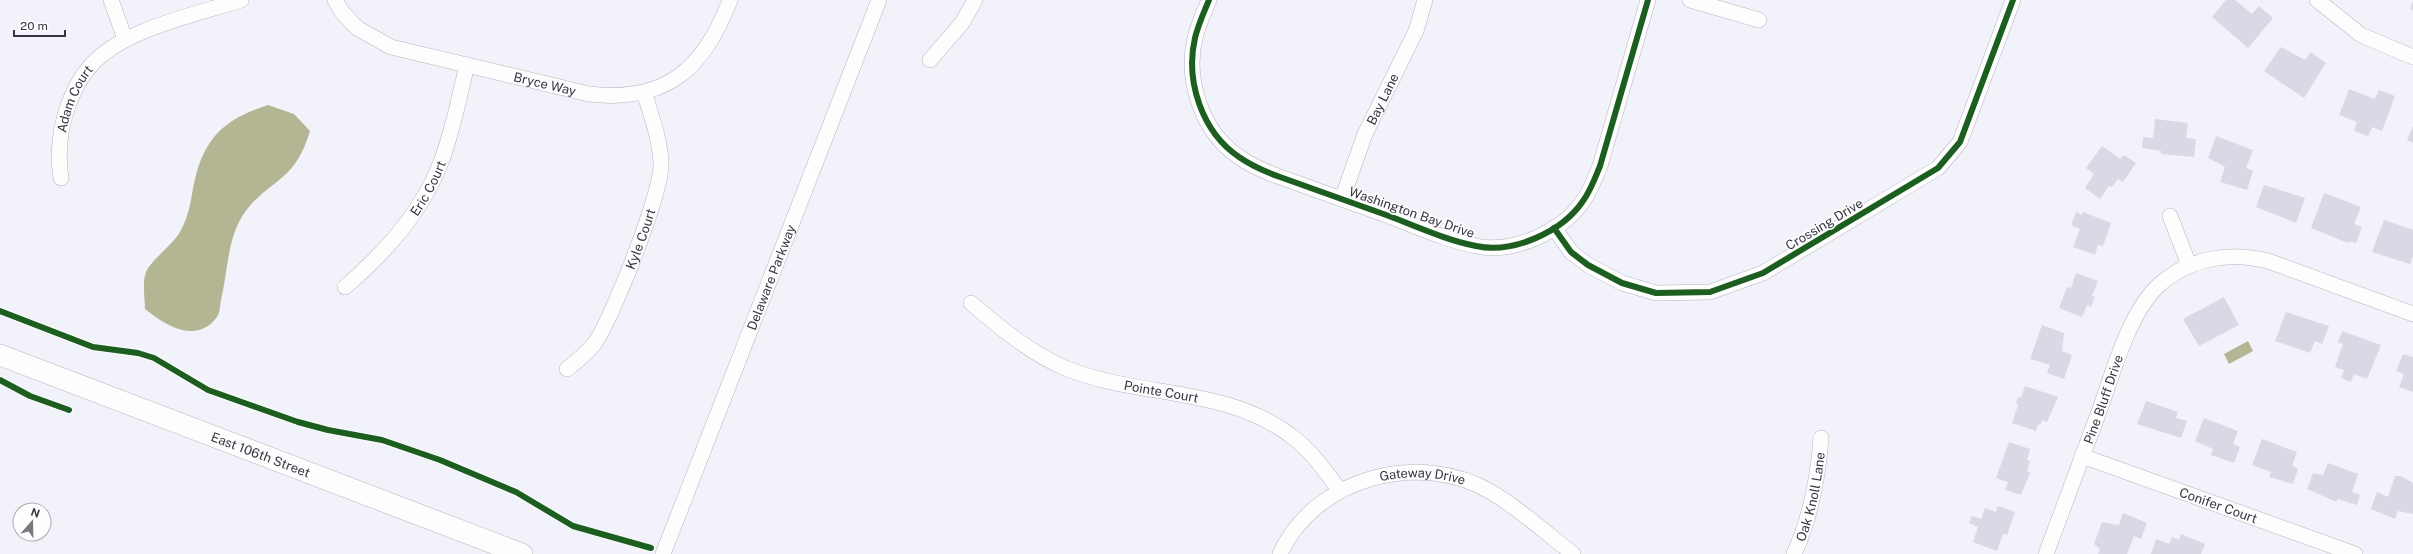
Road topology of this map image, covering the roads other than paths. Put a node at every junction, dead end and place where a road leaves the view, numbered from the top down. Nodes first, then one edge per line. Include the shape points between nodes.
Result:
1 (111, 0) edge
2 (241, 0) edge
3 (335, 0) edge
4 (730, 0) edge
5 (878, 0) edge
6 (975, 0) edge
7 (1209, 0) edge
8 (1425, 0) edge
9 (1648, 0) edge
10 (1690, 0) edge
11 (2013, 0) edge
12 (2317, 0) edge
13 (1759, 20) dead end
14 (125, 39) junction
15 (2413, 57) edge
16 (930, 60) dead end
17 (467, 65) junction
18 (644, 92) junction
19 (60, 178) dead end
20 (1342, 199) junction
21 (2170, 216) dead end
22 (1554, 228) junction
23 (2189, 265) junction
24 (345, 287) dead end
25 (971, 303) dead end
26 (2413, 314) edge
27 (0, 355) edge
28 (567, 369) dead end
29 (1821, 438) dead end
30 (2082, 456) junction
31 (1340, 491) junction
32 (2331, 551) edge
33 (522, 554) edge
34 (663, 554) edge
35 (1280, 554) edge
36 (1573, 554) edge
37 (1794, 554) edge
38 (2046, 554) edge
39 (2354, 554) edge

1 - 14 street
2 - 14 street, Adam Court
3 - 17 street, Bryce Way via 357,28 374,39 410,52
4 - 18 street, Bryce Way via 717,31 690,68 672,81
5 - 34 street, Delaware Parkway
6 - 16 street via 962,24
7 - 20 street, Washington Bay Drive via 1196,37 1192,70 1198,105 1209,123 1222,142 1255,167
8 - 20 street, Bay Lane via 1416,30 1365,134
9 - 22 street, Washington Bay Drive via 1593,185 1583,202
10 - 13 street
11 - 22 street, Crossing Drive via 1960,142 1938,168 1763,273 1710,292 1656,293 1622,283 1594,268 1571,252
12 - 15 street via 2361,35
14 - 19 street, Adam Court via 104,52 78,83 62,121
17 - 18 street, Bryce Way via 589,94 609,96
17 - 24 street, Eric Court via 449,137 431,184 397,236
18 - 28 street, Kyle Court via 662,164 658,184 605,327 593,345
20 - 22 street, Washington Bay Drive via 1477,247 1500,247 1522,243
21 - 23 street
23 - 26 street, Pine Bluff Drive via 2220,257 2258,258
23 - 30 street, Pine Bluff Drive via 2159,285 2140,308 2118,358
25 - 31 street, Pointe Court via 1012,336 1048,360 1066,368 1106,381 1228,404 1272,423 1291,436 1312,456
27 - 33 main road, East 106th Street
29 - 37 street, Oak Knoll Lane via 1816,486
30 - 32 street, Conifer Court
30 - 38 street, Pine Bluff Drive
31 - 35 street, Gateway Drive via 1325,500 1308,517
31 - 36 street, Gateway Drive via 1369,478 1401,472 1431,472 1452,476 1491,491
32 - 39 street, Conifer Court

